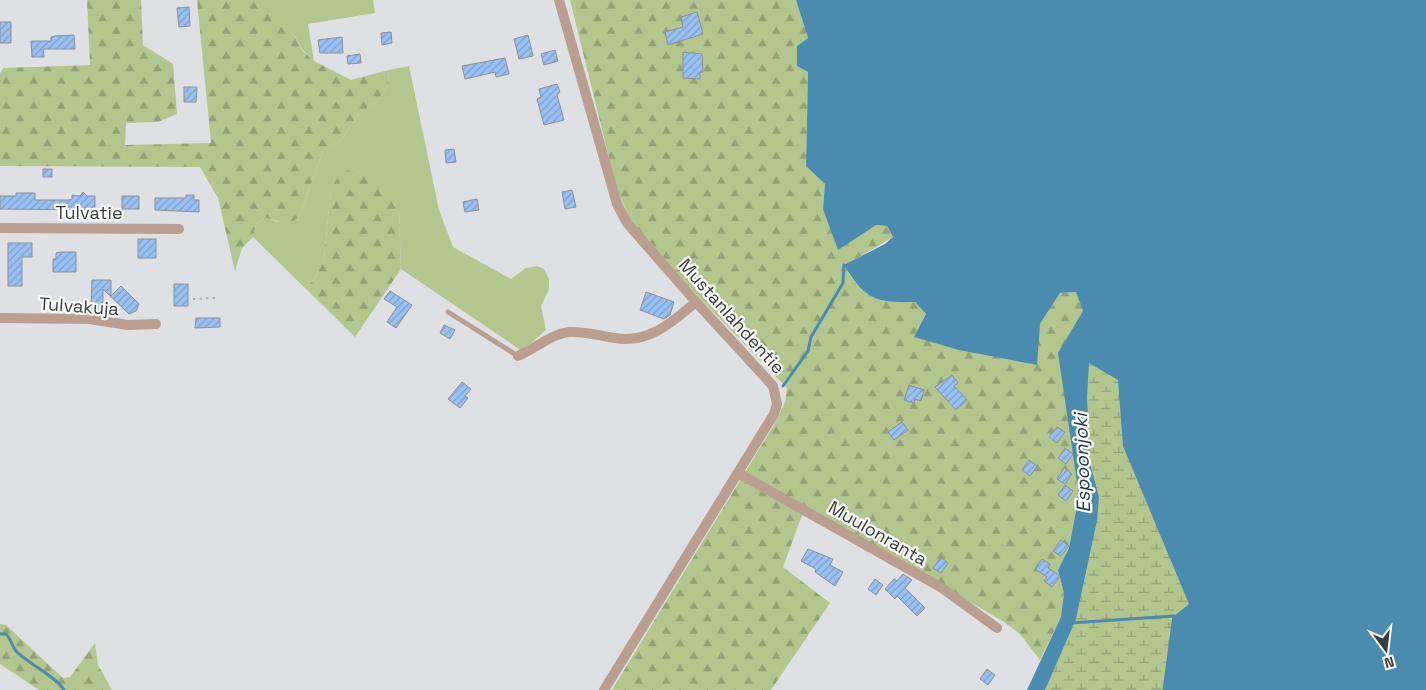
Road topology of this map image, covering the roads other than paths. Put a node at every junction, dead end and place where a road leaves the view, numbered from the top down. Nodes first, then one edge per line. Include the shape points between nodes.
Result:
1 (559, 0) edge
2 (0, 228) edge
3 (178, 229) dead end
4 (696, 302) junction
5 (448, 312) dead end
6 (0, 318) edge
7 (156, 324) dead end
8 (518, 356) joint
9 (738, 472) junction
10 (997, 628) dead end
11 (604, 690) edge

1 - 4 street, Mustanlahdentie via 617,204 627,223
2 - 3 street, Tulvatie
4 - 8 street via 662,330 640,338 617,339 586,332 568,332
4 - 9 street, Mustanlahdentie via 776,390 774,414
5 - 8 lane
6 - 7 street, Tulvakuja
9 - 10 street, Muulonranta via 942,588
9 - 11 street, Mustanlahdentie

